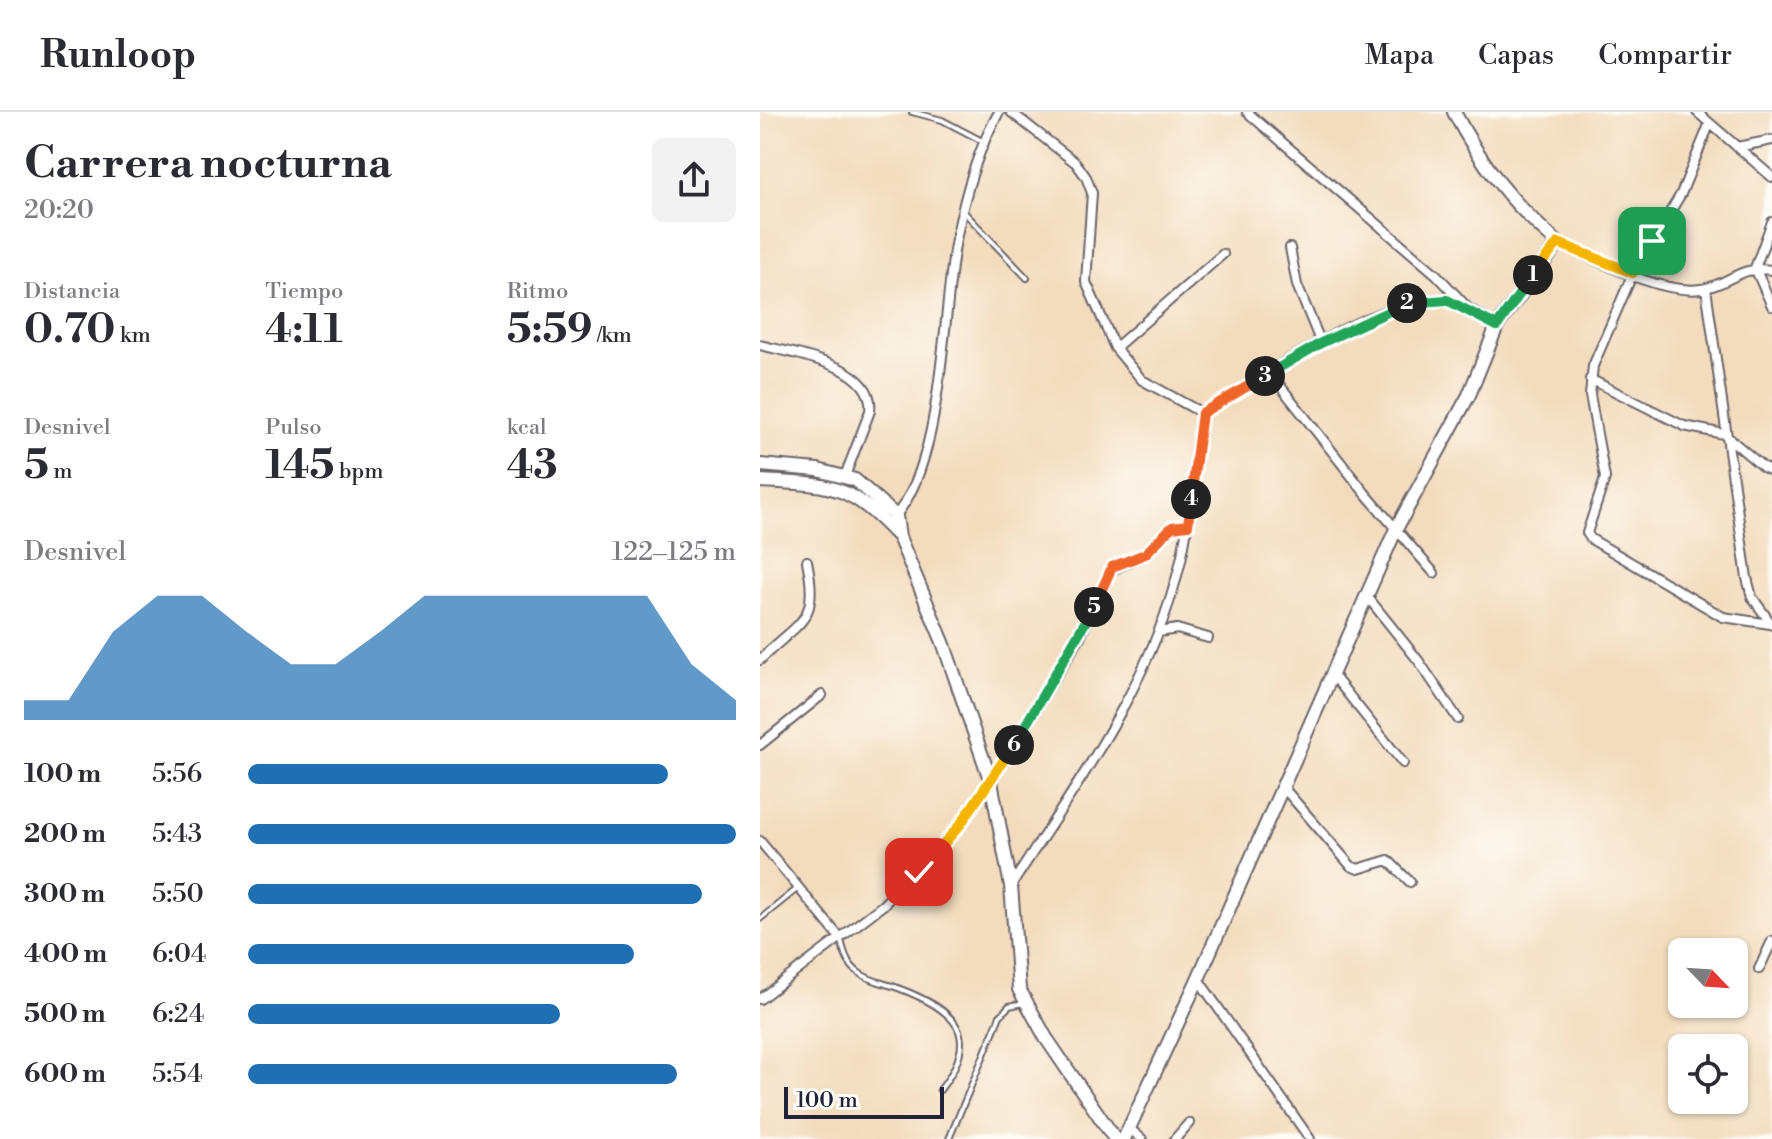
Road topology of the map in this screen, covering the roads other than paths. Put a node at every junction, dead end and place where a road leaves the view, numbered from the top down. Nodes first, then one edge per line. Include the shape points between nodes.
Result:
1 (912, 112) edge
2 (999, 112) edge
3 (1011, 112) edge
4 (1247, 112) edge
5 (1454, 112) edge
6 (1697, 112) edge
7 (1709, 125) junction
8 (1772, 140) edge
9 (984, 142) junction
10 (1737, 147) junction
11 (1772, 177) edge
12 (963, 211) junction
13 (1772, 222) edge
14 (1558, 243) junction
15 (1290, 248) dead end
16 (1223, 254) dead end
17 (1755, 268) junction
18 (1772, 270) edge
19 (1633, 273) junction
20 (1027, 278) dead end
21 (1706, 288) junction
22 (1772, 306) edge
23 (1467, 308) junction
24 (1497, 326) junction
25 (1321, 343) junction
26 (760, 345) edge
27 (1115, 348) junction
28 (1270, 373) junction
29 (1590, 379) junction
30 (1202, 413) junction
31 (1724, 434) junction
32 (761, 464) edge
33 (1772, 471) edge
34 (845, 476) junction
35 (760, 481) edge
36 (891, 520) junction
37 (1188, 525) junction
38 (1396, 529) junction
39 (807, 561) dead end
40 (1434, 573) dead end
41 (1366, 595) junction
42 (1771, 625) edge
43 (1159, 632) junction
44 (1208, 638) dead end
45 (760, 660) edge
46 (1332, 674) junction
47 (822, 695) dead end
48 (1458, 719) dead end
49 (760, 745) edge
50 (1403, 763) dead end
51 (991, 782) junction
52 (1282, 786) junction
53 (760, 841) edge
54 (1410, 882) dead end
55 (1011, 886) junction
56 (799, 887) junction
57 (760, 919) edge
58 (840, 938) junction
59 (1772, 941) edge
60 (1759, 969) dead end
61 (1198, 979) junction
62 (760, 999) edge
63 (1025, 1003) junction
64 (940, 1090) dead end
65 (1189, 1123) dead end
66 (1127, 1134) edge
67 (949, 1139) edge
68 (1115, 1139) edge
69 (1142, 1139) edge
70 (1175, 1139) edge
71 (1310, 1139) edge

1 - 9 lane via 942,120
2 - 9 street
3 - 27 street via 1076,163 1086,177 1092,193 1086,282
4 - 23 street via 1437,275
5 - 14 street via 1506,194
6 - 7 street
7 - 10 street
7 - 19 street via 1681,194
8 - 10 street
9 - 12 street
10 - 11 street
12 - 20 lane
12 - 36 street via 928,440 913,485
13 - 17 street
14 - 19 street
14 - 24 street
15 - 25 street via 1297,285
16 - 27 street
17 - 18 street
17 - 21 street
17 - 22 street
19 - 21 street via 1674,288
19 - 29 street
21 - 31 street
23 - 24 street
23 - 25 street via 1447,300 1408,303
24 - 38 street via 1469,395
25 - 28 street
26 - 34 street via 836,368 865,384 870,411
27 - 30 street via 1142,380
28 - 30 street
28 - 38 street
29 - 31 street via 1684,426
29 - 42 street via 1605,478 1587,529 1591,539 1723,617
30 - 37 street
31 - 33 street
31 - 42 street via 1747,578 1752,597
32 - 34 street
34 - 36 street via 869,490
35 - 36 street via 842,489
36 - 51 street via 943,642
37 - 43 street
37 - 51 street via 1172,527 1145,554 1110,571 1080,637
38 - 40 street
38 - 41 street
39 - 45 street via 813,590 808,614
41 - 46 street
41 - 48 street
43 - 44 street via 1177,629
43 - 55 street via 1116,721
46 - 50 street
46 - 52 street
47 - 49 street
51 - 55 street
51 - 58 street via 919,872
52 - 54 street via 1351,866 1358,869 1388,860
52 - 61 street
53 - 56 street
55 - 63 street via 1017,975
56 - 57 lane
56 - 58 street
58 - 62 street
58 - 64 lane via 859,973 914,994 956,1026 964,1040 962,1055
59 - 60 street
61 - 66 street
61 - 71 street
63 - 67 lane via 1009,1006 1000,1016
63 - 68 street
65 - 70 street
66 - 69 street

